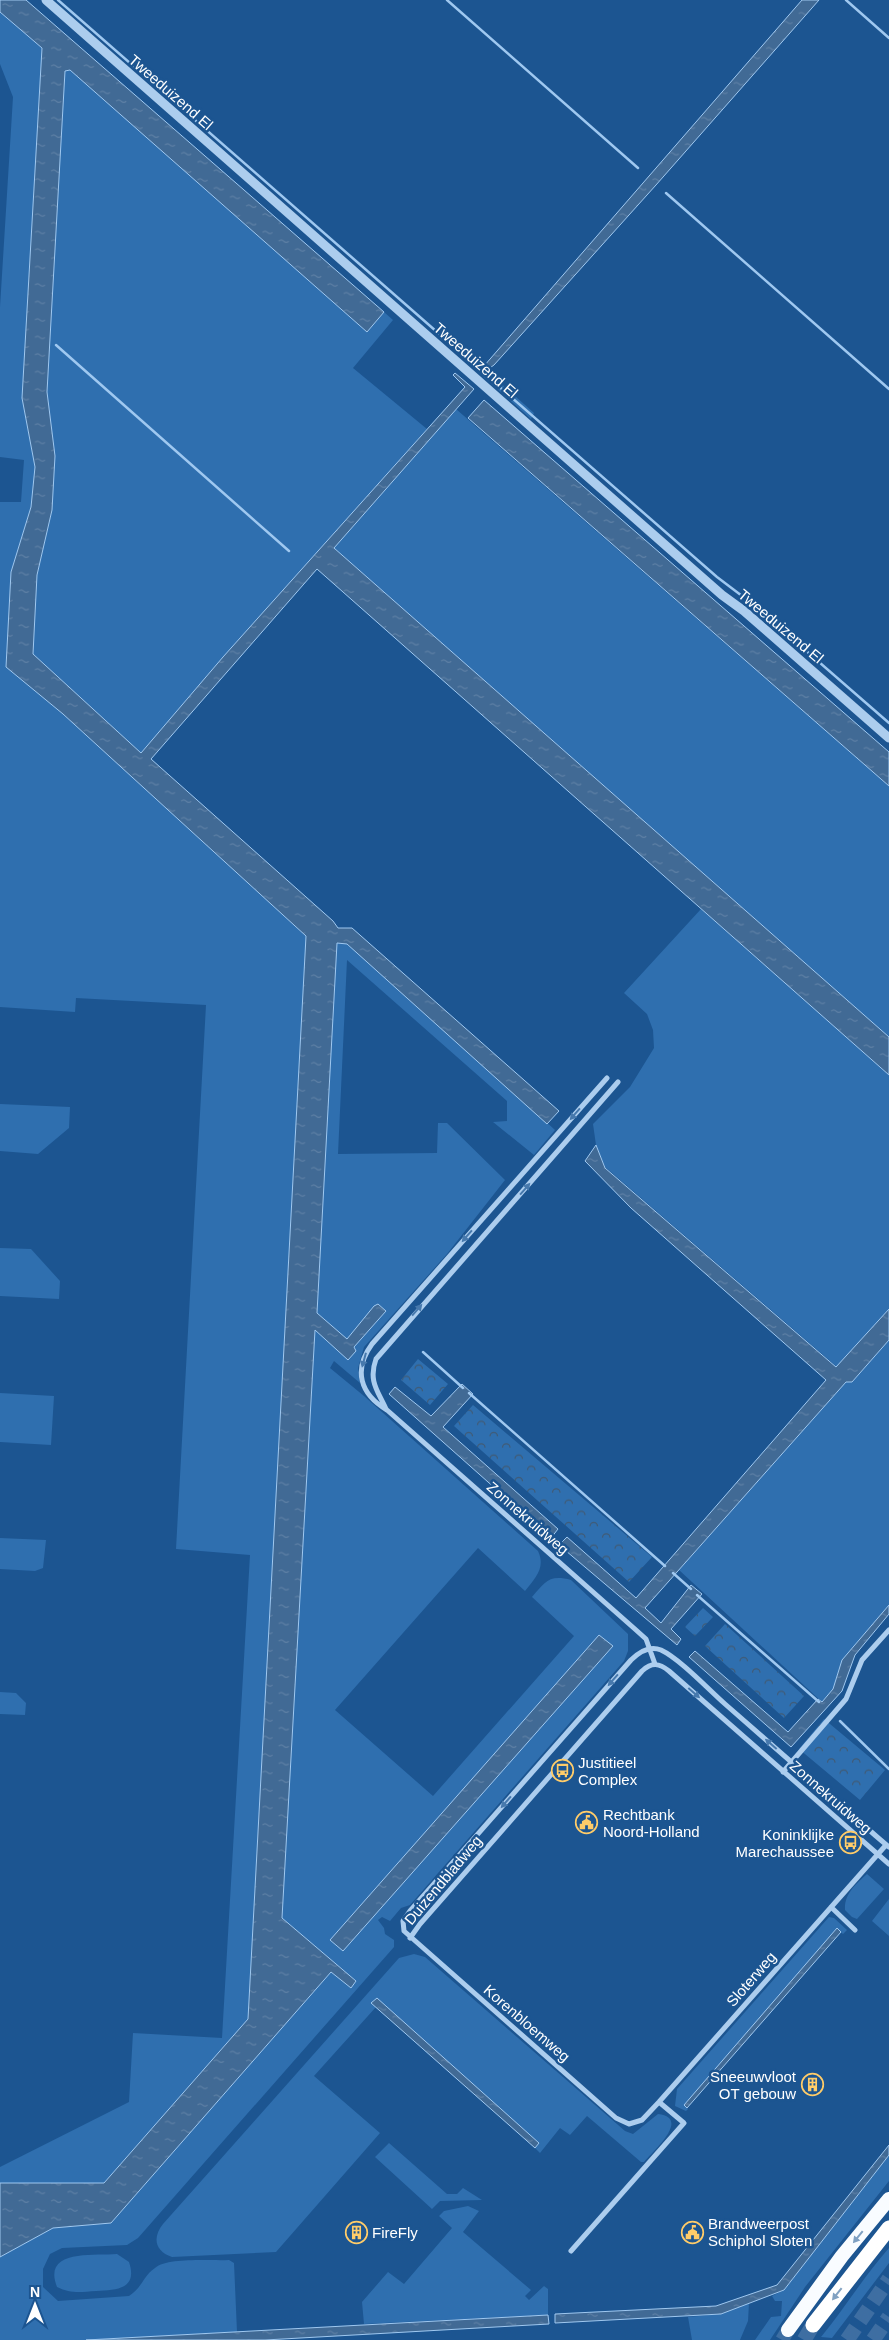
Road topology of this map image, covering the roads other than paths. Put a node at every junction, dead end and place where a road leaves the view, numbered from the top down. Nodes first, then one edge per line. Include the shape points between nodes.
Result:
1 (46, 0) edge
2 (889, 738) edge
3 (607, 1078) dead end
4 (618, 1082) dead end
5 (386, 1410) junction
6 (889, 1630) edge
7 (649, 1648) junction
8 (655, 1664) junction
9 (792, 1762) junction
10 (783, 1772) junction
11 (888, 1846) edge
12 (878, 1854) junction
13 (889, 1864) edge
14 (831, 1907) junction
15 (855, 1930) dead end
16 (410, 1938) junction
17 (659, 2102) junction
18 (630, 2124) joint
19 (889, 2199) edge
20 (889, 2228) edge
21 (571, 2251) dead end
22 (813, 2325) tunnel mouth
23 (788, 2330) tunnel mouth

1 - 2 street, Tweeduizend El
3 -> 5 street, Zonnekruidweg via 366,1352 361,1373 365,1390
5 -> 4 street via 373,1386 376,1360
5 - 7 street, Zonnekruidweg via 636,1630
6 - 9 street via 862,1660 846,1700
7 - 8 street, Zonnekruidweg
9 -> 7 street, Zonnekruidweg via 671,1657
7 -> 16 street, Duizendbladweg via 638,1652 410,1910 403,1921 404,1931
8 -> 10 street, Zonnekruidweg via 669,1671
8 - 16 street, Duizendbladweg via 642,1671
9 - 10 street
9 - 11 street, Zonnekruidweg
10 - 12 street, Zonnekruidweg
11 - 12 street, Sloterweg
12 - 13 street, Zonnekruidweg
12 - 14 street, Sloterweg
14 - 15 street
14 - 17 street, Sloterweg
16 - 18 street, Korenbloemweg via 616,2118
17 - 18 street, Sloterweg via 642,2120
17 - 21 street via 684,2123
19 -> 23 highway
20 -> 22 highway

